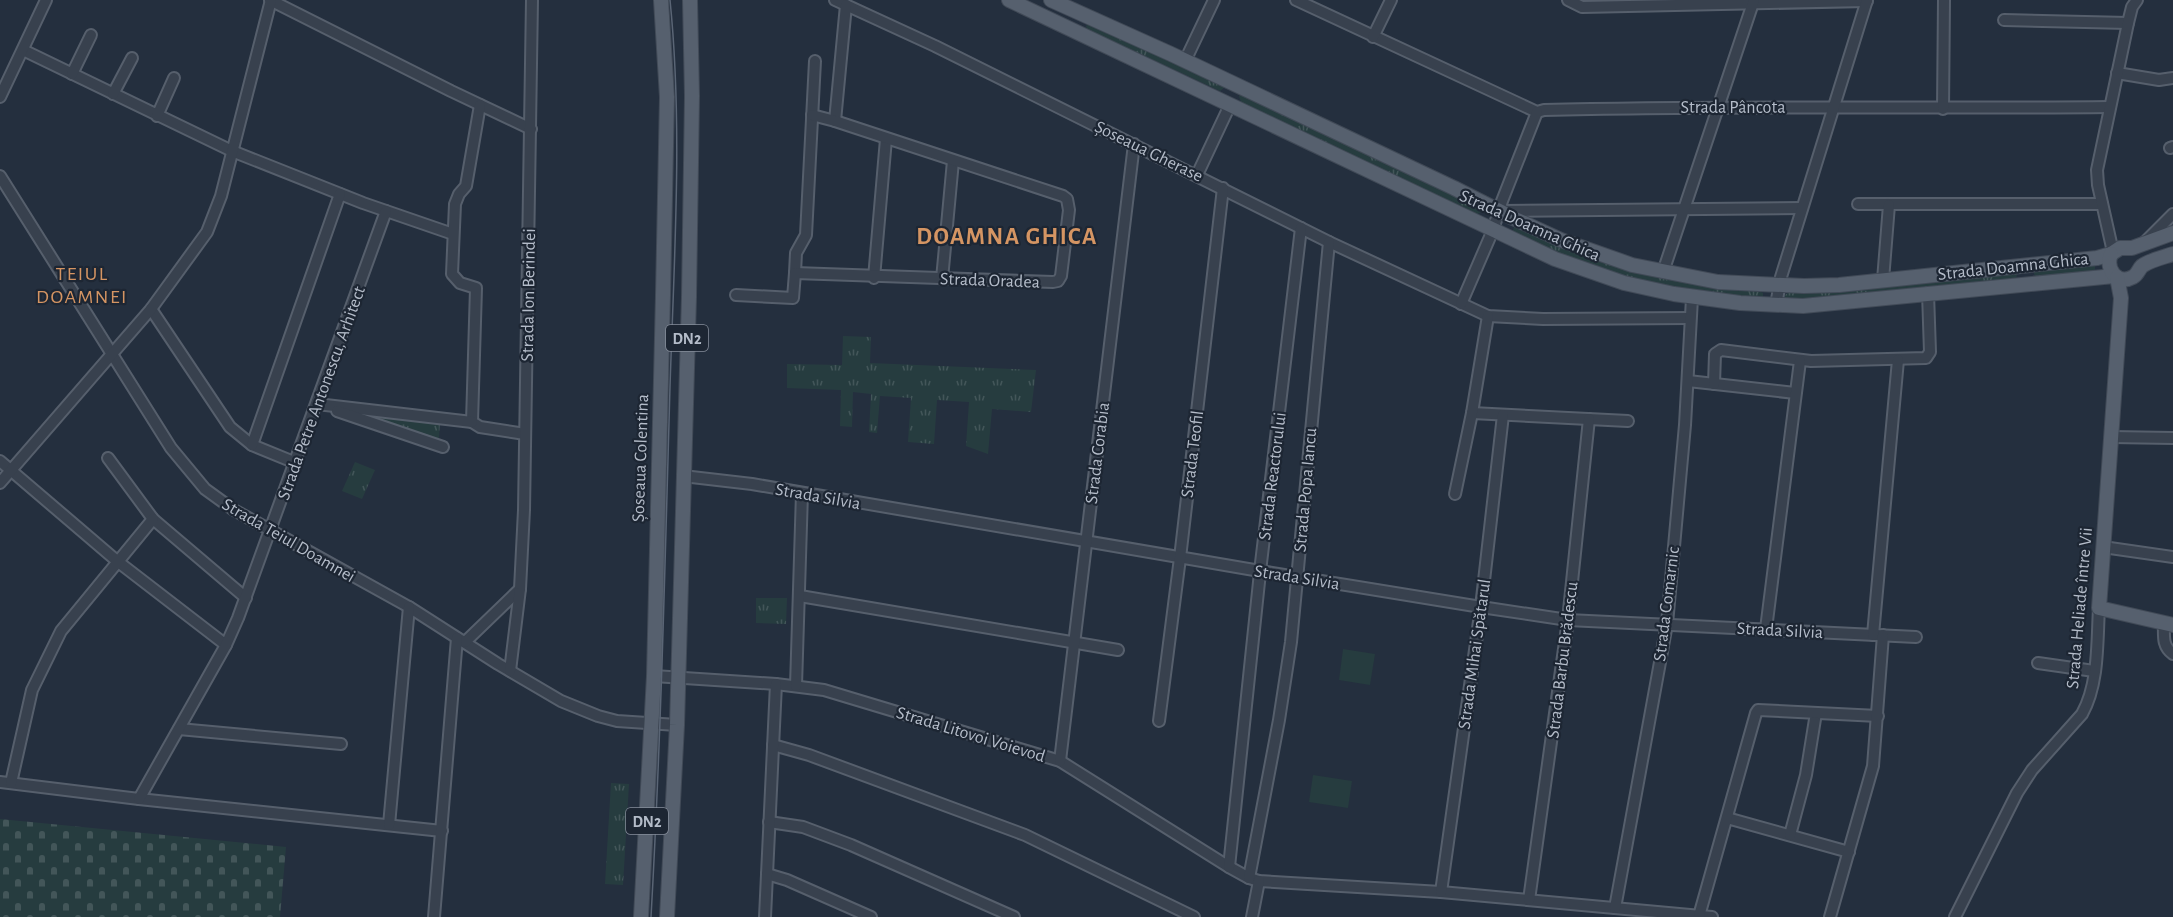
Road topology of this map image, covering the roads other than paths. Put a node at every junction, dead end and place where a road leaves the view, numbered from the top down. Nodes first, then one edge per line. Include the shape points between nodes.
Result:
1 (46, 0) edge
2 (271, 0) edge
3 (661, 0) edge
4 (690, 0) edge
5 (1009, 0) edge
6 (1051, 0) edge
7 (1214, 0) edge
8 (1296, 0) edge
9 (1391, 0) edge
10 (1568, 0) edge
11 (1867, 0) edge
12 (1944, 0) edge
13 (2137, 0) edge
14 (1753, 1) edge
15 (529, 2) edge
16 (841, 2) edge
17 (2004, 20) dead end
18 (2128, 23) junction
19 (91, 35) dead end
20 (1373, 37) junction
21 (23, 50) junction
22 (132, 58) dead end
23 (815, 61) dead end
24 (1185, 61) junction
25 (2117, 73) junction
26 (72, 74) junction
27 (174, 78) dead end
28 (2173, 78) edge
29 (113, 94) junction
30 (0, 98) edge
31 (480, 105) junction
32 (1230, 105) junction
33 (1718, 106) junction
34 (2109, 107) junction
35 (1833, 108) junction
36 (1943, 109) junction
37 (1537, 112) junction
38 (812, 115) junction
39 (157, 116) junction
40 (835, 121) junction
41 (531, 129) junction
42 (886, 139) junction
43 (1134, 144) junction
44 (232, 151) junction
45 (953, 161) junction
46 (1197, 175) junction
47 (0, 176) edge
48 (1223, 188) junction
49 (340, 194) junction
50 (1858, 204) dead end
51 (2102, 204) junction
52 (1889, 205) junction
53 (1802, 208) junction
54 (1683, 210) junction
55 (386, 211) junction
56 (1500, 211) junction
57 (2173, 214) edge
58 (1301, 228) junction
59 (1493, 230) junction
60 (2173, 233) edge
61 (453, 234) junction
62 (1329, 242) junction
63 (2145, 242) junction
64 (2132, 248) junction
65 (2112, 253) junction
66 (2173, 254) edge
67 (2022, 265) junction
68 (2141, 267) junction
69 (1664, 272) junction
70 (795, 273) junction
71 (2120, 277) junction
72 (874, 278) junction
73 (942, 279) junction
74 (1883, 280) junction
75 (2023, 283) junction
76 (1779, 286) junction
77 (1928, 293) junction
78 (736, 295) dead end
79 (1692, 298) junction
80 (1461, 304) junction
81 (1776, 305) junction
82 (151, 309) junction
83 (1488, 316) junction
84 (1690, 318) junction
85 (111, 354) junction
86 (1898, 360) junction
87 (1800, 361) junction
88 (1688, 381) junction
89 (1714, 384) junction
90 (1796, 393) junction
91 (317, 404) junction
92 (1472, 413) junction
93 (1503, 415) junction
94 (1589, 419) junction
95 (1628, 421) dead end
96 (472, 422) junction
97 (525, 434) junction
98 (2111, 437) junction
99 (2173, 438) edge
100 (252, 446) junction
101 (443, 447) dead end
102 (108, 458) dead end
103 (0, 461) edge
104 (296, 463) junction
105 (11, 470) junction
106 (683, 476) junction
107 (0, 483) edge
108 (802, 493) junction
109 (1455, 494) dead end
110 (153, 519) junction
111 (270, 532) junction
112 (1086, 541) junction
113 (2103, 546) junction
114 (2173, 557) edge
115 (1180, 558) junction
116 (117, 561) junction
117 (1260, 571) junction
118 (1297, 577) junction
119 (520, 590) junction
120 (800, 596) junction
121 (246, 598) junction
122 (409, 607) junction
123 (1480, 608) junction
124 (2099, 608) junction
125 (1568, 620) junction
126 (1667, 624) junction
127 (2168, 624) edge
128 (1766, 630) junction
129 (1878, 635) junction
130 (1916, 637) dead end
131 (461, 640) junction
132 (1074, 643) junction
133 (226, 645) junction
134 (1118, 650) dead end
135 (2173, 654) edge
136 (2038, 663) dead end
137 (510, 671) junction
138 (2094, 671) junction
139 (654, 676) junction
140 (678, 677) junction
141 (776, 684) junction
142 (796, 686) junction
143 (1816, 713) junction
144 (1878, 716) junction
145 (1159, 721) dead end
146 (652, 724) junction
147 (677, 725) junction
148 (179, 729) junction
149 (341, 744) dead end
150 (773, 745) junction
151 (1060, 761) junction
152 (5, 782) edge
153 (139, 799) junction
154 (1728, 818) junction
155 (769, 822) junction
156 (389, 825) junction
157 (442, 831) junction
158 (1790, 835) junction
159 (1849, 852) junction
160 (1229, 867) junction
161 (767, 874) junction
162 (1254, 880) junction
163 (1441, 892) junction
164 (1529, 900) junction
165 (1615, 908) junction
166 (1699, 916) edge
167 (434, 917) edge
168 (642, 917) edge
169 (667, 917) edge
170 (765, 917) edge
171 (871, 917) edge
172 (1014, 917) edge
173 (1194, 917) edge
174 (1252, 917) edge
175 (1712, 917) edge
176 (1830, 917) edge
177 (1955, 917) edge

1 - 21 street
2 - 31 street
2 - 44 street
3 - 139 main road, Șoseaua Colentina / DN2 via 667,97
4 - 106 main road, DN2 via 692,96
5 - 32 main road, Strada Doamna Ghica
6 - 24 main road, Strada Doamna Ghica
7 - 24 street
8 - 20 street, Strada Pâncota
9 - 20 street
10 - 14 street via 1582,7
11 - 14 street
11 - 35 street
12 - 36 street
13 - 18 street
14 - 33 street
15 - 41 street, Strada Ion Berindei
16 - 40 street
16 - 43 street, Șoseaua Gherase
17 - 18 street
18 - 25 street
19 - 26 street
20 - 37 street, Strada Pâncota
21 - 26 street
21 - 30 street
22 - 29 street
23 - 38 street
24 - 56 main road, Strada Doamna Ghica
25 - 28 street via 2159,80
25 - 34 street
26 - 29 street
27 - 39 street
29 - 39 street
31 - 41 street
31 - 61 street via 466,186 455,204
32 - 46 street
32 - 59 main road, Strada Doamna Ghica
33 - 35 street, Strada Pâncota
33 - 37 street, Strada Pâncota
33 - 54 street
34 - 36 street, Strada Pâncota
34 - 51 street via 2097,170
35 - 36 street, Strada Pâncota
35 - 53 street
37 - 56 street
38 - 40 street, Strada Oradea
38 - 70 street via 806,235 796,253
39 - 44 street
40 - 42 street, Strada Oradea
41 - 97 street, Strada Ion Berindei
42 - 45 street, Strada Oradea
42 - 72 street
43 - 46 street, Șoseaua Gherase
43 - 112 street, Strada Corabia
44 - 49 street
44 - 82 street via 207,232
45 - 73 street
45 - 73 street, Strada Oradea via 1063,196 1070,210 1058,281
46 - 48 street, Șoseaua Gherase
47 - 85 street, Strada Teiul Doamnei
48 - 58 street, Șoseaua Gherase
48 - 115 street, Strada Teofil
49 - 55 street
49 - 100 street
50 - 52 street
51 - 52 street
51 - 65 street
52 - 74 street
53 - 54 street
53 - 76 street
54 - 56 street
54 - 69 street
55 - 61 street
55 - 91 street, Strada Petre Antonescu, Arhitect
56 - 59 street
56 - 69 main road, Strada Doamna Ghica via 1586,249
57 - 63 street
58 - 62 street, Șoseaua Gherase
58 - 117 street, Strada Reactorului
59 - 79 main road, Strada Doamna Ghica via 1582,270
59 - 80 street
60 - 63 main road, Strada Doamna Ghica
61 - 96 street via 452,274 460,283 476,288
62 - 80 street, Șoseaua Gherase
62 - 118 street, Strada Popa Iancu
63 - 64 main road, Strada Doamna Ghica
64 - 65 main road, Strada Doamna Ghica
64 - 68 main road via 2140,256
65 - 67 main road, Strada Doamna Ghica
65 - 71 main road, Strada Doamna Ghica via 2109,266
66 - 68 main road
67 - 74 main road, Strada Doamna Ghica
67 - 75 main road
68 - 71 main road via 2137,274
69 - 76 main road, Strada Doamna Ghica via 1718,282
70 - 72 street, Strada Oradea
70 - 78 street via 793,298
71 - 75 main road, Strada Doamna Ghica
71 - 98 main road, Strada Heliade între Vii
72 - 73 street, Strada Oradea
74 - 76 main road, Strada Doamna Ghica
75 - 77 main road, Strada Doamna Ghica
76 - 81 street
77 - 81 main road, Strada Doamna Ghica
77 - 86 street via 1930,355
79 - 81 main road, Strada Doamna Ghica
79 - 84 street, Strada Comarnic
80 - 83 street, Șoseaua Gherase
82 - 85 street
82 - 100 street via 230,427
83 - 84 street, Șoseaua Gherase
83 - 92 street
84 - 88 street, Strada Comarnic
85 - 105 street
85 - 111 street, Strada Teiul Doamnei via 192,476 219,500
86 - 87 street
86 - 129 street
87 - 89 street via 1717,351
87 - 90 street
88 - 89 street
88 - 126 street, Strada Comarnic
89 - 90 street
90 - 128 street
91 - 96 street
91 - 101 street
91 - 104 street, Strada Petre Antonescu, Arhitect
92 - 93 street
92 - 109 street
93 - 94 street
93 - 123 street, Strada Mihai Spătarul
94 - 95 street
94 - 125 street, Strada Barbu Brădescu
96 - 97 street via 480,428
97 - 119 street, Strada Ion Berindei
98 - 99 street
98 - 113 main road, Strada Heliade între Vii
100 - 104 street
102 - 110 street
103 - 105 street
104 - 111 street, Strada Petre Antonescu, Arhitect
105 - 107 street
105 - 116 street
106 - 108 street, Strada Silvia
106 - 140 main road, DN2
108 - 112 street, Strada Silvia
108 - 120 street
110 - 116 street
110 - 121 street
111 - 121 street, Strada Petre Antonescu, Arhitect
111 - 122 street, Strada Teiul Doamnei
112 - 115 street, Strada Silvia
112 - 132 street, Strada Corabia
113 - 114 street
113 - 124 main road, Strada Heliade între Vii
115 - 117 street, Strada Silvia
115 - 145 street, Strada Teofil
116 - 133 street
116 - 152 street via 61,631 32,690
117 - 118 street, Strada Silvia
117 - 160 street, Strada Reactorului
118 - 123 street, Strada Silvia
118 - 162 street, Strada Popa Iancu
119 - 131 street
119 - 137 street, Strada Ion Berindei
120 - 132 street
120 - 142 street
121 - 133 street, Strada Petre Antonescu, Arhitect
122 - 131 street, Strada Teiul Doamnei
122 - 156 street
123 - 125 street, Strada Silvia
123 - 163 street, Strada Mihai Spătarul
124 - 127 main road
124 - 138 street, Strada Heliade între Vii
125 - 126 street, Strada Silvia
125 - 164 street, Strada Barbu Brădescu
126 - 128 street, Strada Silvia
126 - 165 street, Strada Comarnic
127 - 135 street via 2164,642
128 - 129 street, Strada Silvia
129 - 130 street, Strada Silvia
129 - 144 street
131 - 137 street, Strada Teiul Doamnei
131 - 157 street via 453,666
132 - 134 street
132 - 151 street, Strada Corabia
133 - 148 street, Strada Petre Antonescu, Arhitect
136 - 138 street
137 - 146 street, Strada Teiul Doamnei via 582,710 617,721
138 - 177 street, Strada Heliade între Vii via 2082,714 2017,792
139 - 140 street, Strada Litovoi Voievod
139 - 146 main road, Șoseaua Colentina / DN2
140 - 141 street, Strada Litovoi Voievod
140 - 147 main road, DN2
141 - 142 street, Strada Litovoi Voievod
141 - 150 street
142 - 151 street, Strada Litovoi Voievod via 824,690
143 - 144 street
143 - 154 street via 1756,713
143 - 158 street via 1806,775
144 - 159 street via 1871,778
146 - 147 street, Strada Teiul Doamnei
146 - 168 main road, Șoseaua Colentina / DN2
147 - 169 main road, DN2
148 - 149 street
148 - 153 street, Strada Petre Antonescu, Arhitect
150 - 155 street
150 - 173 street via 1025,835
151 - 160 street, Strada Litovoi Voievod
152 - 153 street
153 - 156 street
154 - 158 street
154 - 166 street
155 - 161 street
155 - 172 street via 802,827 851,845
156 - 157 street
157 - 167 street
158 - 159 street
159 - 176 street
160 - 162 street, Strada Litovoi Voievod
161 - 170 street
161 - 171 street
162 - 163 street
162 - 174 street, Strada Popa Iancu
163 - 164 street
164 - 165 street
165 - 166 street
166 - 175 street

